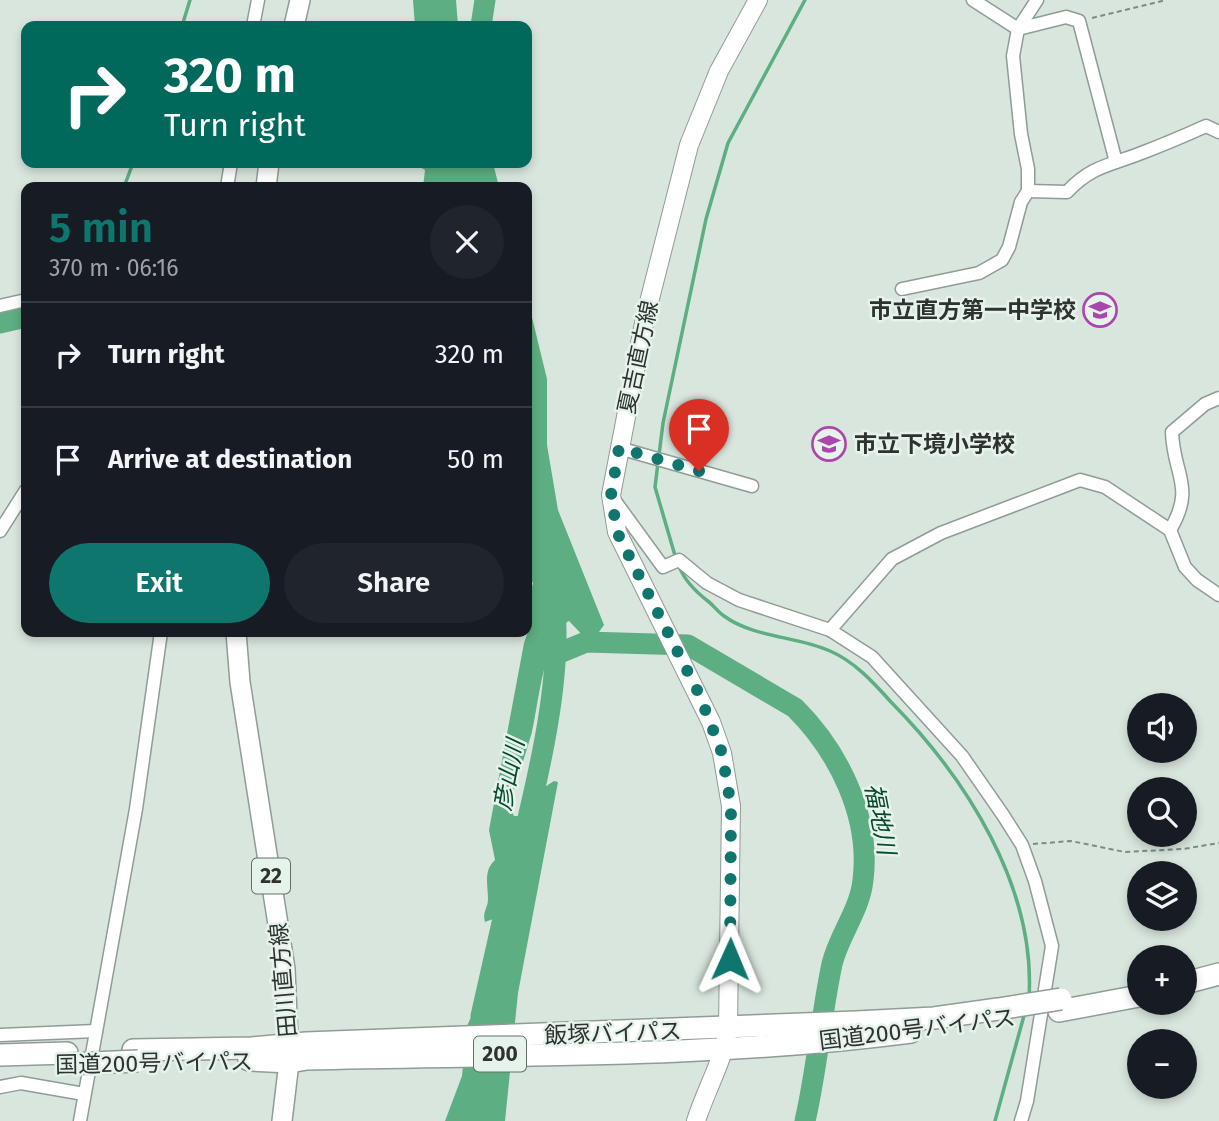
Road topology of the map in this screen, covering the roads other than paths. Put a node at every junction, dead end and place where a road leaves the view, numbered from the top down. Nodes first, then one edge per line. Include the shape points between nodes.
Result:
1 (258, 0) edge
2 (300, 0) edge
3 (758, 0) edge
4 (973, 0) edge
5 (1037, 0) edge
6 (254, 21) edge
7 (294, 21) edge
8 (1018, 29) junction
9 (1219, 132) edge
10 (1116, 162) junction
11 (1028, 191) junction
12 (902, 289) dead end
13 (21, 301) edge
14 (0, 306) edge
15 (1219, 398) edge
16 (619, 448) junction
17 (752, 486) dead end
18 (611, 495) junction
19 (21, 498) edge
20 (1170, 530) junction
21 (0, 531) edge
22 (1219, 595) edge
23 (830, 630) junction
24 (160, 637) edge
25 (236, 637) edge
26 (1219, 961) edge
27 (1197, 967) edge
28 (1219, 974) edge
29 (1197, 980) edge
30 (1127, 985) edge
31 (1127, 997) edge
32 (1060, 1005) junction
33 (96, 1031) junction
34 (0, 1035) edge
35 (727, 1037) junction
36 (297, 1052) junction
37 (0, 1055) edge
38 (67, 1059) junction
39 (0, 1067) edge
40 (0, 1087) edge
41 (84, 1094) junction
42 (80, 1121) edge
43 (282, 1121) edge
44 (696, 1121) edge
45 (1021, 1121) edge

1 - 6 street
2 - 7 main road
3 - 16 main road, 夏吉直方線 via 719,71 689,145 645,318
4 - 8 street
5 - 8 street
8 - 10 street via 1066,17 1079,21
8 - 11 street via 1013,56
9 - 10 street via 1206,126
10 - 11 street via 1083,175 1067,192
11 - 12 street via 1002,260 979,274
13 - 14 street
15 - 20 street via 1172,432 1184,496
16 - 17 street
16 - 18 main road, 夏吉直方線
18 - 23 street via 663,567 679,560 739,600
18 - 35 main road, 夏吉直方線 via 617,532 699,694 722,753 731,806
19 - 21 street
20 - 22 street via 1185,566
20 - 23 street via 1105,486 1080,480 941,533 892,559
23 - 45 street via 872,657 929,716 1022,845 1052,946
24 - 33 street via 136,809
25 - 36 main road, 田川直方線 / 22
26 - 27 highway
28 - 29 highway
30 - 32 highway, 200
31 - 32 highway, 国道200号バイパス / 200
32 - 35 highway, 国道200号バイパス / 200 via 857,1031
33 - 34 street
33 - 41 street
35 - 36 highway, 国道200号バイパス / 200
35 - 44 main road, 夏吉直方線
36 - 38 highway, 国道200号バイパス / 200, bridge
36 - 43 main road, 田川直方線 / 22
37 - 38 highway, 200
38 - 39 highway, 国道200号バイパス / 200
40 - 41 street via 21,1083
41 - 42 street

